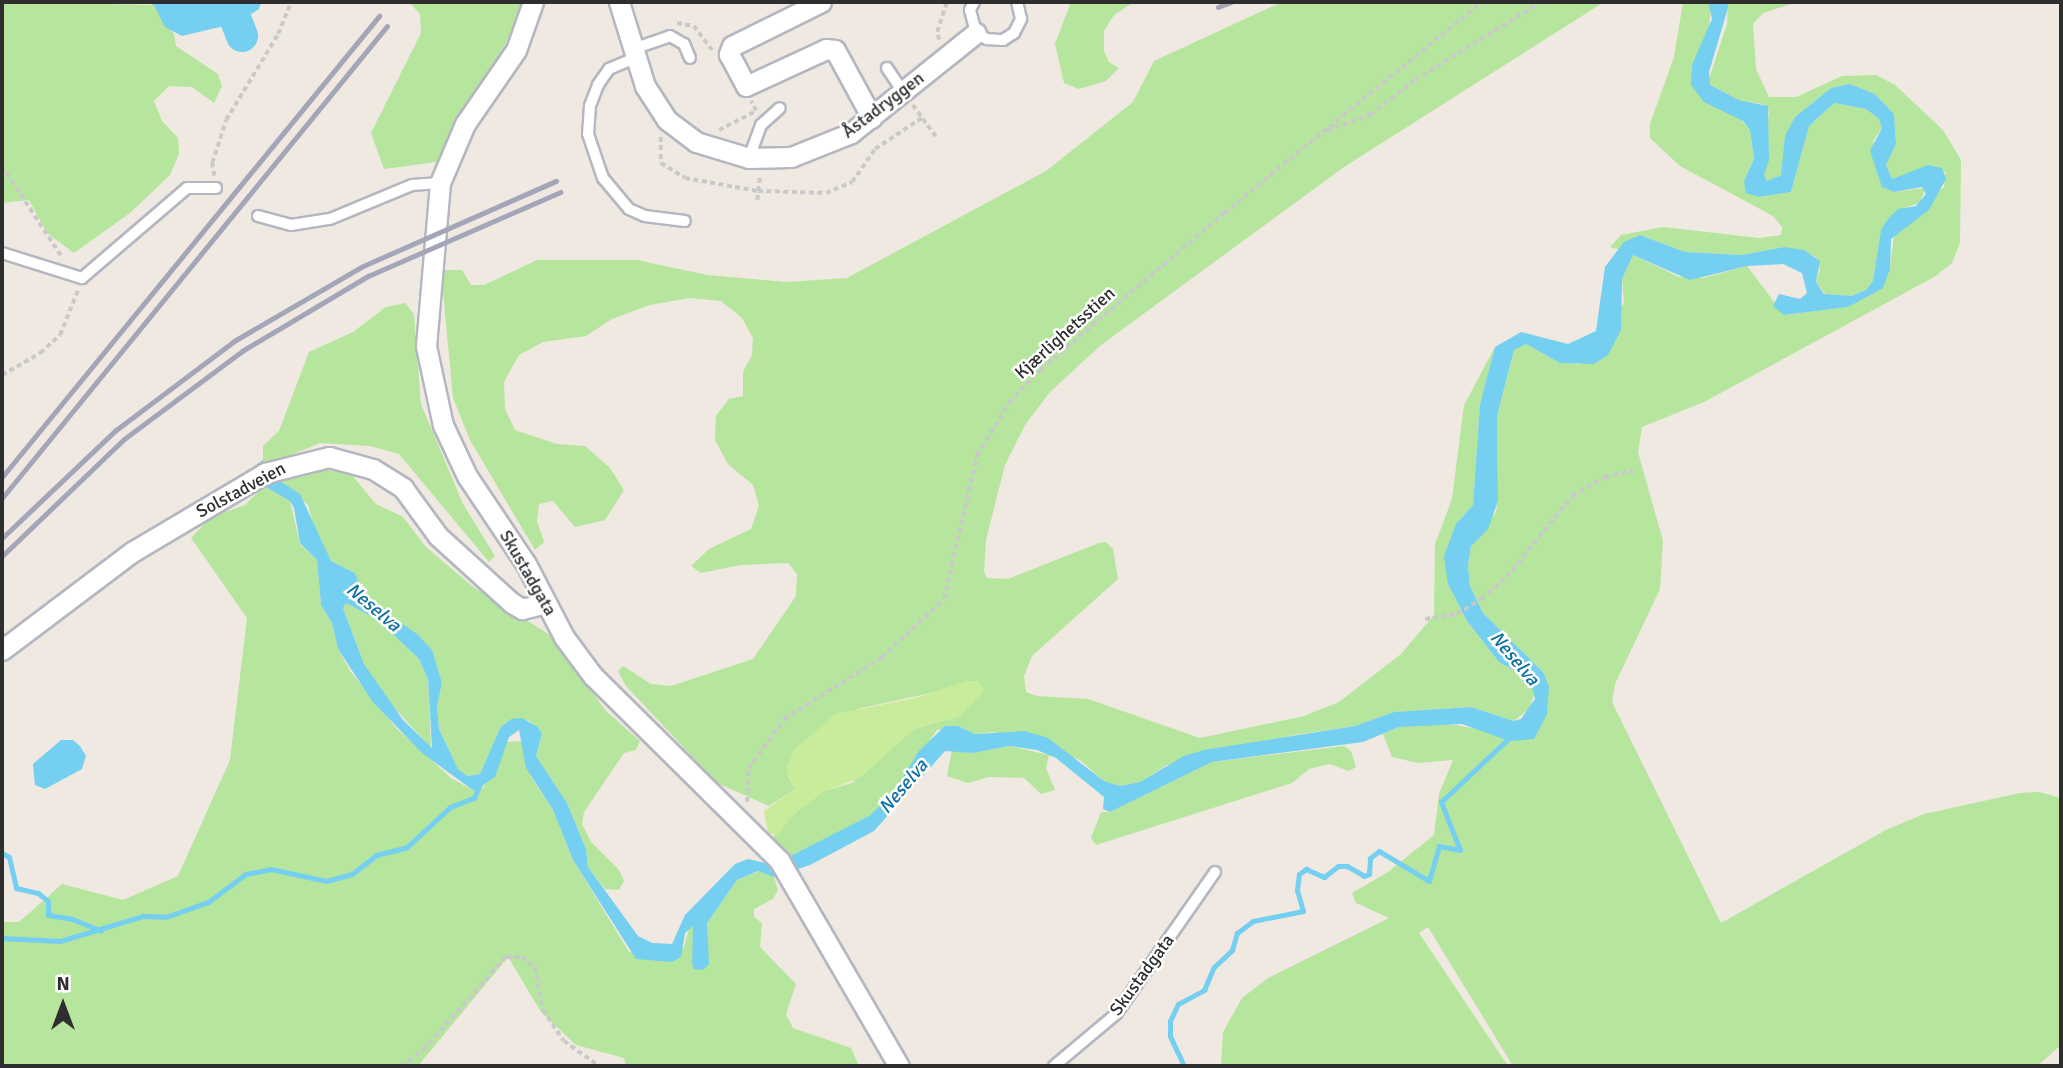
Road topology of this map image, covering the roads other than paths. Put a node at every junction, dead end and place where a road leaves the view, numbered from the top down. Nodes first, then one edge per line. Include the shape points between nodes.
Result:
1 (533, 2) edge
2 (619, 2) edge
3 (821, 2) edge
4 (974, 2) edge
5 (1017, 2) edge
6 (976, 33) junction
7 (634, 54) junction
8 (690, 58) dead end
9 (887, 68) dead end
10 (903, 92) junction
11 (780, 108) dead end
12 (872, 118) junction
13 (755, 159) junction
14 (440, 183) junction
15 (216, 188) road end
16 (258, 216) dead end
17 (685, 221) dead end
18 (2, 253) edge
19 (546, 603) junction
20 (2, 650) edge
21 (1215, 872) dead end
22 (899, 1066) edge
23 (1054, 1066) edge

1 - 14 street, Skustadgata via 516,50 465,124
2 - 7 street, Åstadryggen
3 - 12 street via 732,46 729,54 747,86 831,48 838,53
4 - 6 lane via 970,10
5 - 6 lane via 1021,19 1014,33 1003,40
6 - 10 street, Åstadryggen
7 - 8 lane via 670,36 684,44
7 - 13 street, Åstadryggen via 645,86 667,120 696,142
7 - 17 lane via 609,69 598,85 590,106 588,134 603,178 629,209
9 - 10 lane
10 - 12 street, Åstadryggen
11 - 13 lane via 761,125
12 - 13 street, Åstadryggen via 828,144 791,157
14 - 16 lane via 412,185 330,219 291,225
14 - 19 street, Skustadgata via 427,310 434,401 452,449
15 - 18 lane via 187,188 82,278
19 - 20 street, Solstadveien via 522,609 493,589 438,536 404,488 373,469 329,457 279,467 132,552
19 - 22 street, Skustadgata via 593,676 747,825 783,868
21 - 23 lane, Skustadgata via 1116,1014

